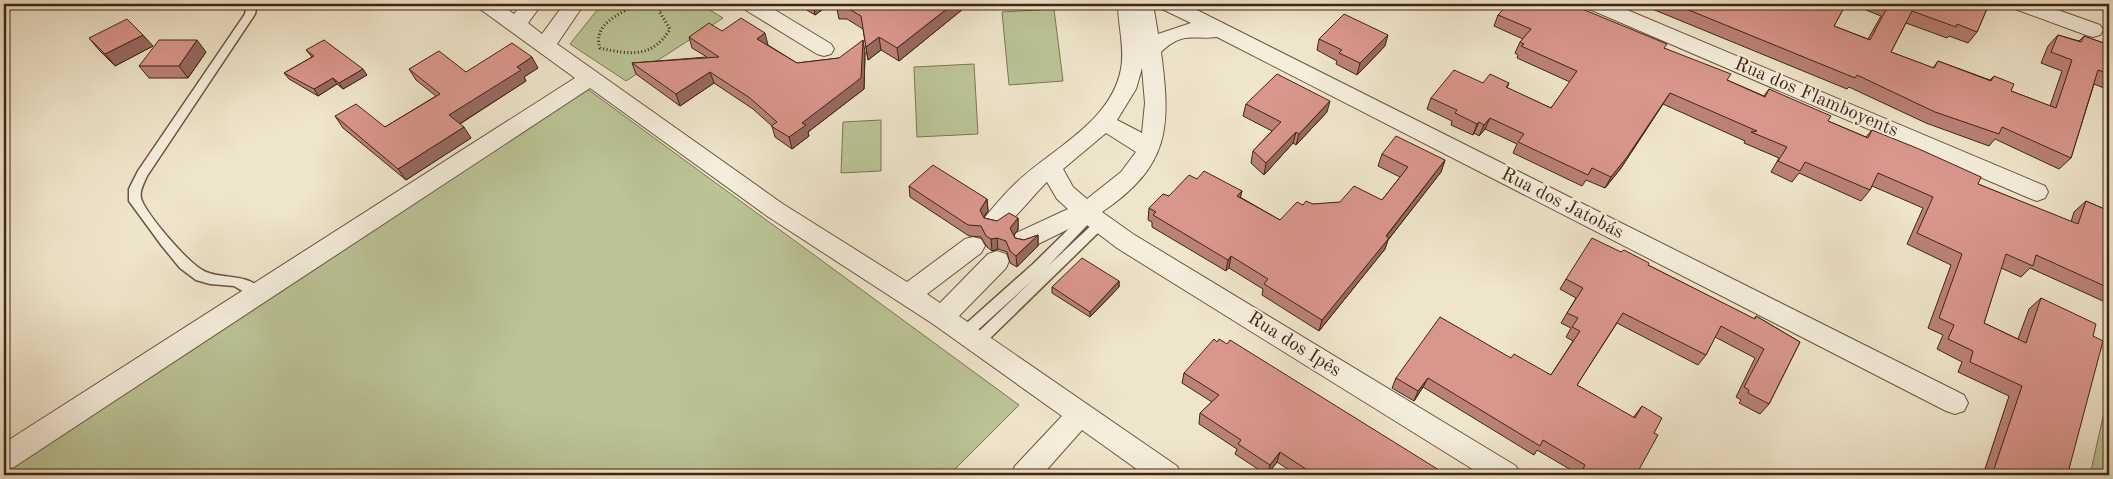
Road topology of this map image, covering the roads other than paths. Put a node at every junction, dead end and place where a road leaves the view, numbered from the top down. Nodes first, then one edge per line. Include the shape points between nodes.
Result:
1 (252, 4) edge
2 (532, 4) edge
3 (574, 4) edge
4 (751, 4) edge
5 (1128, 4) edge
6 (1143, 4) edge
7 (1154, 4) edge
8 (1169, 4) edge
9 (1596, 4) edge
10 (2022, 4) edge
11 (503, 11) edge
12 (2093, 30) dead end
13 (1214, 31) junction
14 (545, 45) junction
15 (824, 49) dead end
16 (1150, 50) junction
17 (590, 78) junction
18 (1103, 123) junction
19 (1148, 151) junction
20 (1050, 167) junction
21 (2037, 192) dead end
22 (1092, 217) junction
23 (994, 222) edge
24 (1024, 240) edge
25 (258, 295) junction
26 (908, 295) junction
27 (942, 317) junction
28 (971, 338) junction
29 (1955, 403) dead end
30 (1081, 413) junction
31 (4, 458) edge
32 (1025, 475) edge
33 (1167, 475) edge
34 (1506, 475) edge

1 - 25 lane via 250,14 142,174 135,189 135,201 187,268 201,276 234,280 247,285
2 - 11 street
3 - 14 street
4 - 15 street
5 - 18 street via 1127,18 1133,49 1131,76 1119,104
6 - 16 street
7 - 13 street, Rua dos Jatobás
8 - 13 street, Rua dos Jatobás
9 - 21 street, Rua dos Flamboyents
10 - 12 street
11 - 14 street
13 - 16 street via 1169,34
13 - 29 street, Rua dos Jatobás
14 - 17 street
16 - 19 street via 1157,114
17 - 25 street
17 - 26 street via 775,210
18 - 19 street via 1121,129
18 - 20 street
19 - 22 street via 1125,184
20 - 22 street, Rua dos Ipês via 1065,193
20 - 23 street via 1025,188
22 - 24 street
22 - 28 lane
22 - 34 street, Rua dos Ipês
25 - 31 street
26 - 27 street
26 - 27 street via 970,248 994,264
27 - 28 street
28 - 30 street
30 - 32 street
30 - 33 street

